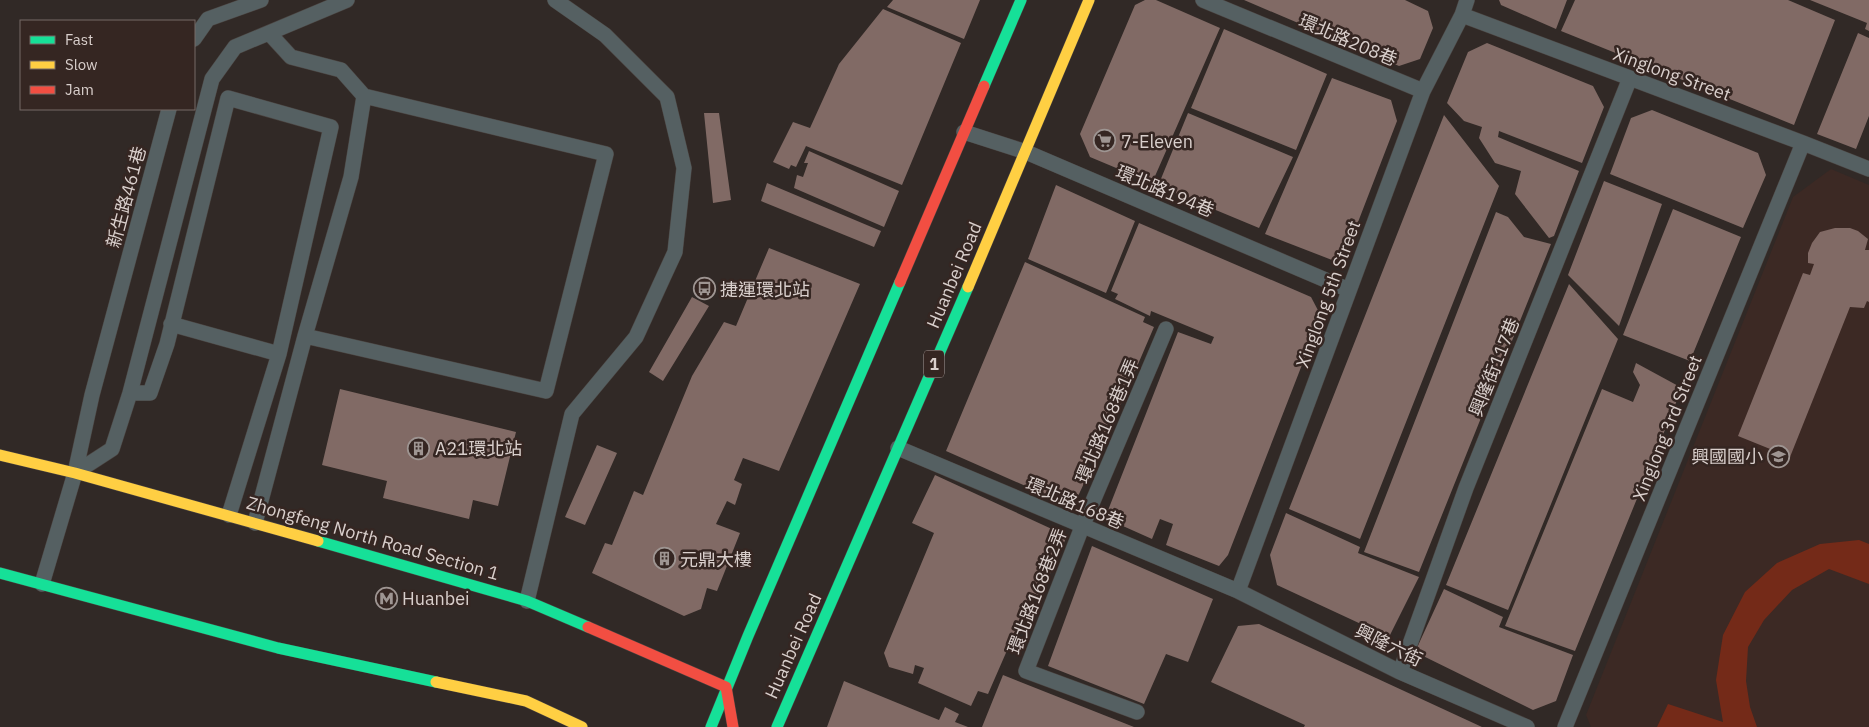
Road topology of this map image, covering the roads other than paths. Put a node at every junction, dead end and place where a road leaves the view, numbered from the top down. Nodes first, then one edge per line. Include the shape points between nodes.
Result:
1 (262, 0) edge
2 (346, 0) edge
3 (555, 0) edge
4 (1021, 0) edge
5 (1089, 0) edge
6 (1203, 0) edge
7 (1468, 0) edge
8 (1462, 15) junction
9 (269, 33) junction
10 (195, 38) edge
11 (1630, 78) junction
12 (1423, 91) junction
13 (364, 96) junction
14 (169, 110) edge
15 (964, 132) junction
16 (1803, 143) junction
17 (1026, 152) junction
18 (1869, 169) edge
19 (1349, 290) junction
20 (172, 324) junction
21 (1166, 329) dead end
22 (305, 336) junction
23 (279, 354) junction
24 (130, 393) junction
25 (898, 448) junction
26 (0, 455) edge
27 (75, 473) junction
28 (229, 515) junction
29 (255, 523) junction
30 (1082, 527) junction
31 (0, 573) edge
32 (42, 584) junction
33 (1238, 592) junction
34 (527, 601) junction
35 (1400, 672) junction
36 (726, 687) junction
37 (1137, 712) dead end
38 (582, 727) edge
39 (711, 727) edge
40 (733, 727) edge
41 (777, 727) edge
42 (1527, 727) edge
43 (1565, 727) edge

1 - 10 lane via 208,19
2 - 9 lane
3 - 34 lane via 605,36 667,97 684,168 675,252 636,337 572,414
4 - 15 main road
5 - 17 main road, Huanbei Road / 1
6 - 12 lane, 環北路208巷
7 - 8 lane, Xinglong 5th Street
8 - 11 lane, Xinglong Street
8 - 12 lane, Xinglong 5th Street
9 - 13 lane via 292,57 341,70
9 - 24 lane via 235,47 212,79
11 - 16 lane, Xinglong Street
11 - 35 lane, 興隆街117巷 via 1466,488
12 - 19 lane, Xinglong 5th Street
13 - 22 lane via 351,177
13 - 22 lane via 606,154 586,238 546,391
14 - 27 lane, 新生路461巷 via 92,395
15 - 17 lane, 環北路194巷
15 - 36 main road
16 - 18 lane, Xinglong Street
16 - 43 lane, Xinglong 3rd Street
17 - 19 lane, 環北路194巷
17 - 25 main road, Huanbei Road / 1
19 - 33 lane, Xinglong 5th Street
20 - 23 lane
20 - 23 lane via 228,98 331,127
20 - 24 lane via 150,394
21 - 30 lane, 環北路168巷1弄
22 - 29 lane
23 - 28 lane
24 - 27 lane via 112,449
25 - 30 lane, 環北路168巷
25 - 41 main road, Huanbei Road / 1
26 - 27 main road, Zhongfeng North Road Section 1
27 - 28 main road, Zhongfeng North Road Section 1
27 - 32 lane, 新生路461巷
28 - 29 main road, Zhongfeng North Road Section 1
29 - 34 main road, Zhongfeng North Road Section 1
30 - 33 lane, 環北路168巷
30 - 37 lane, 環北路168巷2弄 via 1026,671
31 - 32 main road
32 - 38 main road via 278,648 526,701
33 - 35 lane, 興隆六街
34 - 36 main road, Zhongfeng North Road Section 1
35 - 42 lane, 興隆六街
36 - 39 main road
36 - 40 main road

